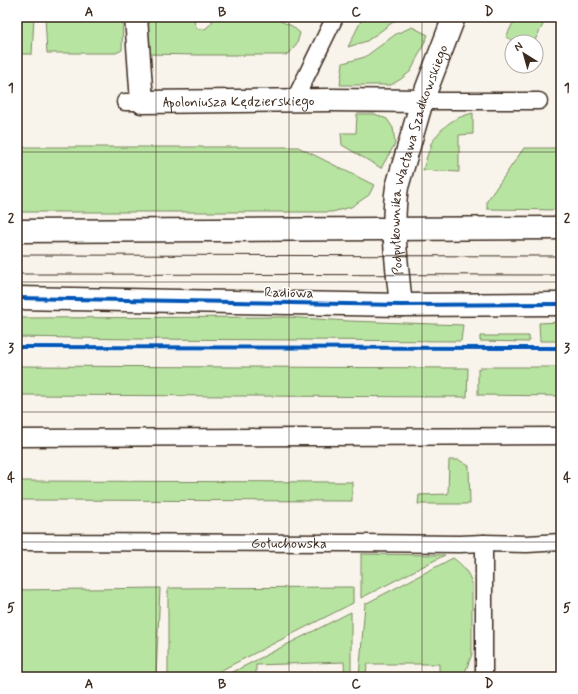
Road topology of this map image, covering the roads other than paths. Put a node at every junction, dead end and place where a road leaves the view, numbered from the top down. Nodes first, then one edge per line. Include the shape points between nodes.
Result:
1 (136, 17) edge
2 (335, 17) edge
3 (454, 17) edge
4 (294, 101) junction
5 (422, 101) junction
6 (539, 101) dead end
7 (394, 228) junction
8 (561, 228) edge
9 (17, 231) edge
10 (17, 298) edge
11 (561, 304) edge
12 (401, 305) junction
13 (561, 436) edge
14 (17, 438) edge
15 (17, 542) edge
16 (561, 542) edge
17 (484, 543) junction
18 (484, 677) edge

1 - 4 street, Apoloniusza Kędzierskiego via 134,102
2 - 4 lane
3 - 5 street, Podpułkownika Wacława Szadkowskiego
4 - 5 street, Apoloniusza Kędzierskiego
5 - 6 lane
5 - 7 street, Podpułkownika Wacława Szadkowskiego via 397,187
7 - 8 street
7 - 9 street
7 - 12 street, Podpułkownika Wacława Szadkowskiego
10 - 12 street, Radiowa
11 - 12 street, Radiowa
13 - 14 lane
15 - 17 lane, Gołuchowska
16 - 17 lane, Gołuchowska
17 - 18 lane

